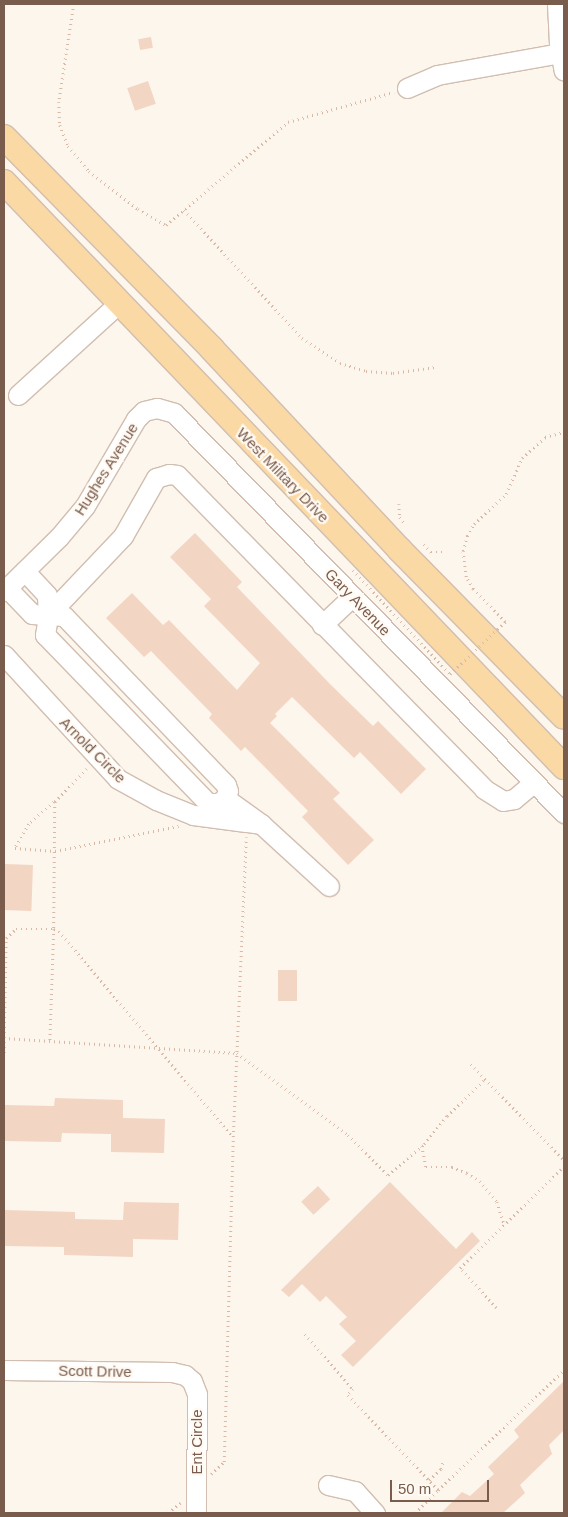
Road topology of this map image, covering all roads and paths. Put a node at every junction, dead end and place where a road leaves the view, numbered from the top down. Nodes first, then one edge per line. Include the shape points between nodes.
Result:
1 (74, 4) edge
2 (557, 4) edge
3 (4, 47) edge
4 (9, 48) dead end
5 (563, 62) edge
6 (407, 88) joint
7 (4, 137) edge
8 (4, 182) edge
9 (184, 210) junction
10 (119, 303) junction
11 (436, 367) dead end
12 (18, 395) dead end
13 (144, 411) joint
14 (564, 432) edge
15 (399, 504) dead end
16 (406, 525) dead end
17 (424, 544) dead end
18 (442, 552) dead end
19 (353, 570) dead end
20 (25, 571) junction
21 (6, 589) edge
22 (353, 596) junction
23 (48, 615) junction
24 (322, 625) junction
25 (4, 655) edge
26 (564, 717) edge
27 (98, 759) junction
28 (564, 767) edge
29 (534, 782) junction
30 (226, 798) junction
31 (55, 802) junction
32 (203, 807) junction
33 (564, 813) edge
34 (179, 826) dead end
35 (254, 829) junction
36 (55, 851) junction
37 (328, 886) dead end
38 (54, 929) junction
39 (4, 966) edge
40 (4, 1038) edge
41 (50, 1041) junction
42 (157, 1048) junction
43 (4, 1053) edge
44 (237, 1053) junction
45 (471, 1064) dead end
46 (485, 1079) junction
47 (233, 1137) junction
48 (422, 1146) junction
49 (564, 1160) edge
50 (564, 1166) edge
51 (504, 1224) junction
52 (496, 1308) dead end
53 (305, 1334) dead end
54 (4, 1370) edge
55 (564, 1370) edge
56 (185, 1375) joint
57 (443, 1460) dead end
58 (429, 1480) junction
59 (328, 1485) dead end
60 (196, 1487) junction
61 (438, 1490) junction
62 (168, 1513) edge
63 (196, 1513) edge
64 (375, 1513) edge
65 (415, 1513) edge

1 - 9 path via 59,102 60,125 68,146 89,171 138,210 166,225
2 - 5 street
3 - 4 path
5 - 6 street via 437,75
6 - 9 path via 288,122
7 - 26 main road
8 - 10 main road, West Military Drive
9 - 11 path via 302,338 340,363 366,371 392,373
10 - 12 street
10 - 28 main road, West Military Drive
13 - 20 street, Hughes Avenue via 123,438 85,506
13 - 22 street, Gary Avenue via 157,408 174,412
14 - 19 path, bridge via 545,437 522,458 506,494 474,524 467,536 463,552 466,577 473,589 505,622 450,674
15 - 16 path via 400,517
17 - 18 path via 431,552
20 - 21 street, Hughes Avenue
20 - 23 street via 47,595
21 - 23 street via 32,614
22 - 24 street
22 - 29 street, Gary Avenue
23 - 24 street via 123,536 156,478 169,474 177,475
23 - 30 street via 64,616 226,785
23 - 32 street via 45,635 49,642
24 - 29 street via 484,789 503,801 514,799
25 - 27 street, Arnold Circle
27 - 31 path
27 - 32 street, Arnold Circle via 118,779 156,800 193,814
29 - 33 street, Gary Avenue
30 - 32 street
30 - 35 street
31 - 36 path
31 - 36 path via 29,824 15,848
32 - 35 street, Arnold Circle
34 - 36 path
35 - 37 street
35 - 44 path
36 - 38 path
38 - 39 path via 16,929 6,938
38 - 41 path
38 - 42 path
39 - 40 path
40 - 41 path
40 - 43 path
41 - 42 path
42 - 44 path
42 - 47 path
44 - 47 path
44 - 48 path via 348,1135 388,1175
45 - 46 path
46 - 48 path
46 - 49 path
47 - 60 path via 224,1462
48 - 51 path via 426,1167 452,1168 467,1172 480,1181 497,1202
50 - 51 path
51 - 52 path via 460,1268
53 - 58 path via 353,1389 348,1394
54 - 56 street, Scott Drive via 172,1372
55 - 61 path
56 - 60 street, Ent Circle via 197,1394
57 - 58 path via 441,1469
58 - 61 path
59 - 64 street via 355,1491
60 - 62 path
60 - 63 street, Ent Circle
61 - 65 path

